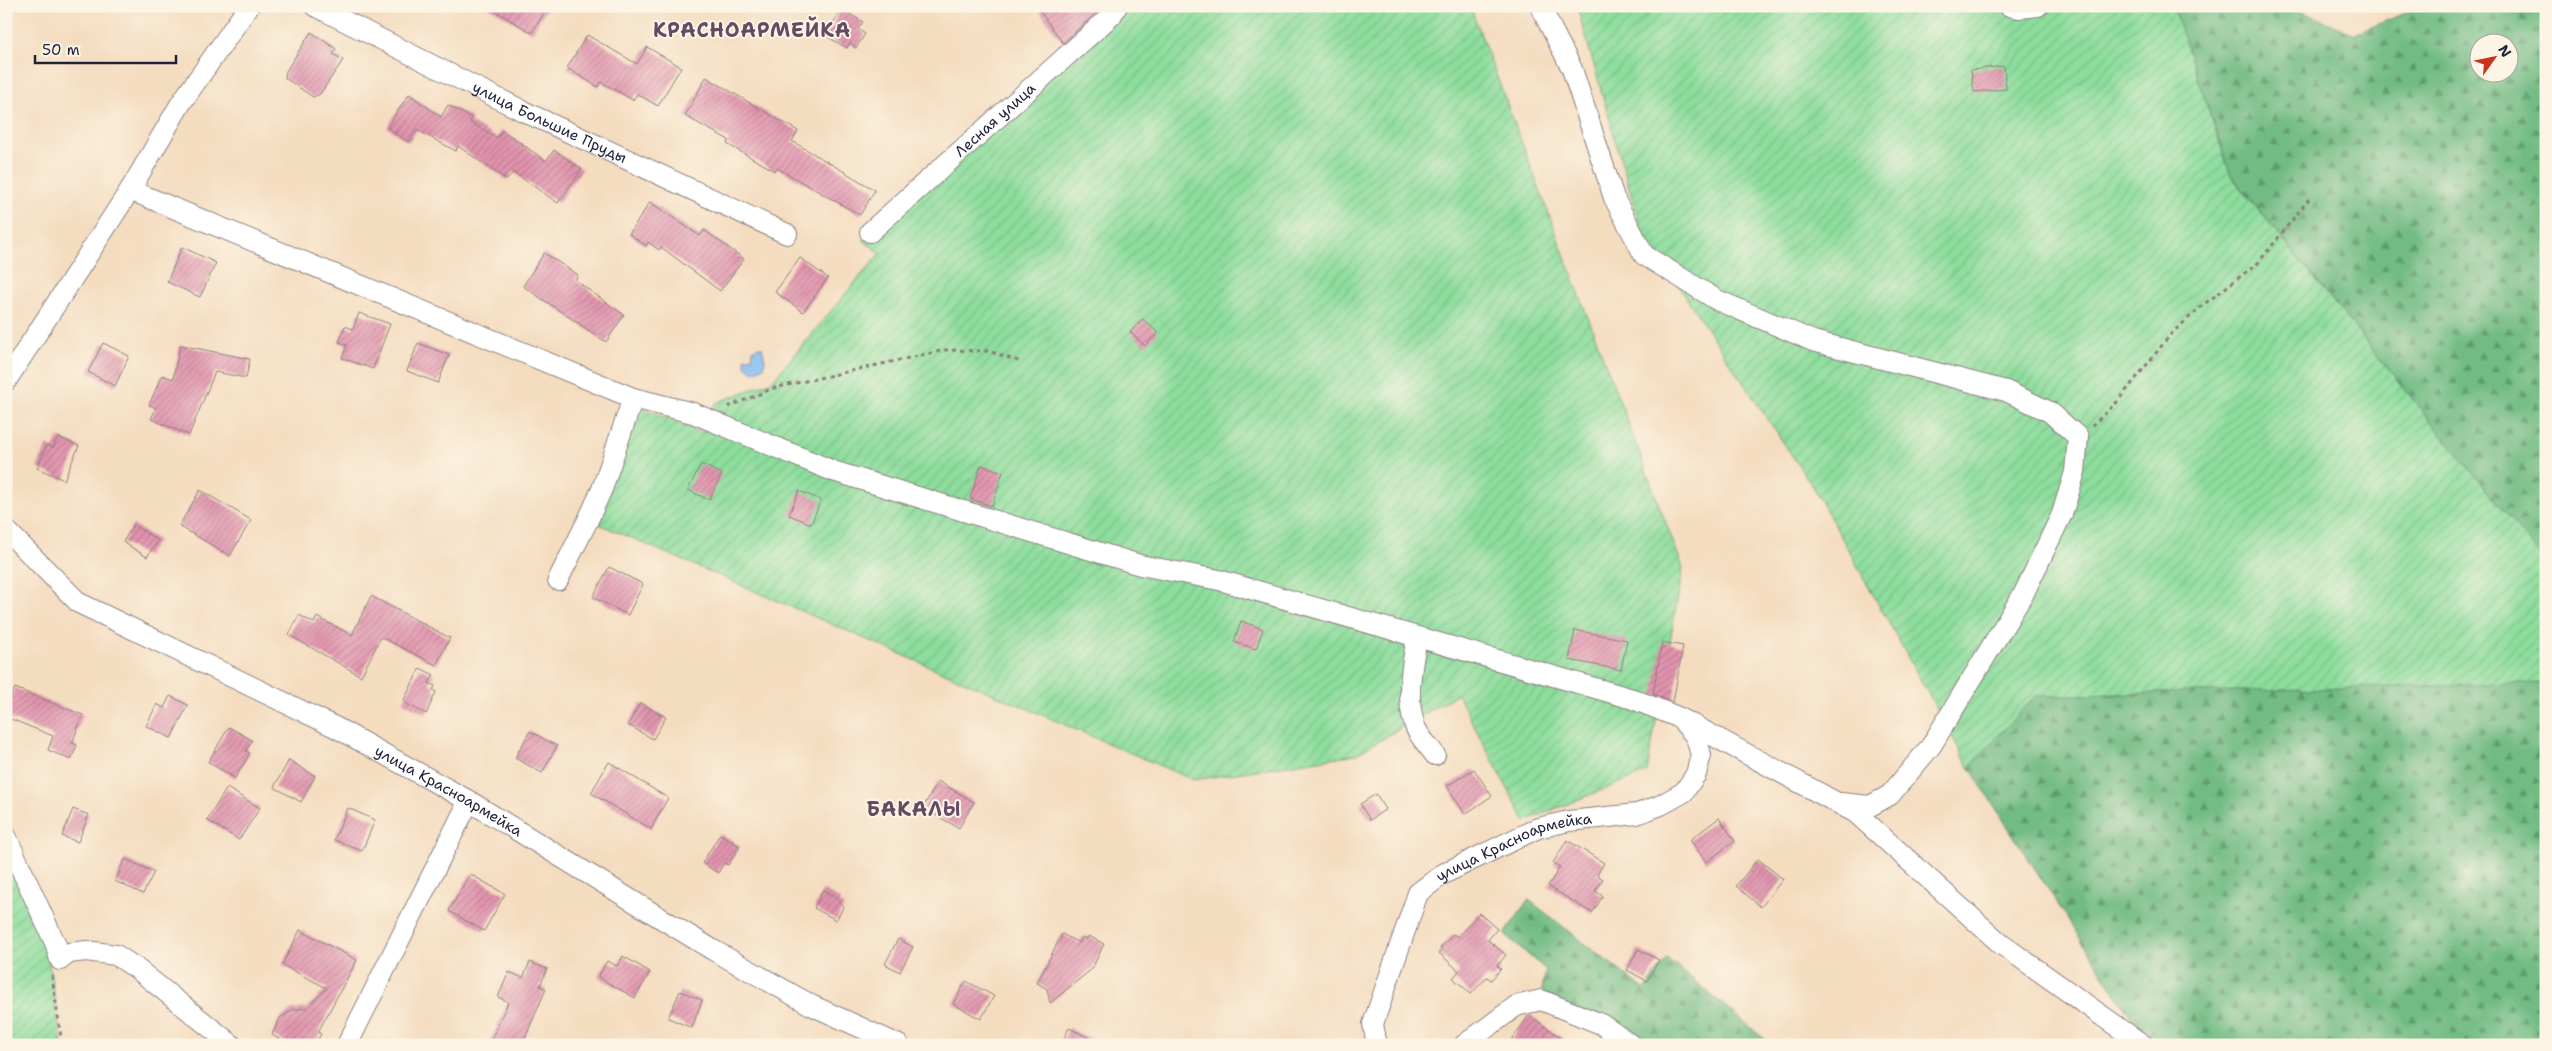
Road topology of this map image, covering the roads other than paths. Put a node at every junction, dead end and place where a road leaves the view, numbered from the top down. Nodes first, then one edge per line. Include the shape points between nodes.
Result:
1 (249, 6) edge
2 (315, 6) edge
3 (1117, 6) edge
4 (1540, 6) edge
5 (2009, 6) edge
6 (2038, 6) edge
7 (130, 190) junction
8 (870, 232) dead end
9 (787, 234) dead end
10 (6, 381) edge
11 (633, 398) junction
12 (6, 530) edge
13 (558, 580) dead end
14 (1417, 637) junction
15 (1680, 718) junction
16 (1435, 755) dead end
17 (469, 801) junction
18 (1836, 803) junction
19 (6, 836) edge
20 (232, 1045) edge
21 (347, 1045) edge
22 (899, 1045) edge
23 (1377, 1045) edge
24 (1464, 1045) edge
25 (1632, 1045) edge
26 (2143, 1045) edge

1 - 7 street via 181,103
2 - 9 street, улица Большие Пруды via 523,110
3 - 8 street, Лесная улица via 1111,16
4 - 18 street via 1572,69 1614,198 1644,255 1717,300 1814,341 2006,391 2050,412 2078,436 2075,472 2062,514 2024,593 1931,746 1890,796 1870,806
5 - 6 street
7 - 10 street
7 - 11 street
11 - 13 street via 602,488
11 - 14 street via 693,412 833,471 1140,565 1218,580
12 - 17 street, улица Красноармейка via 79,603 335,727
14 - 15 street via 1634,699
14 - 16 street via 1410,677 1410,706 1415,728
15 - 18 street
15 - 23 street, улица Красноармейка via 1696,737 1701,755 1696,774 1684,792 1637,814 1569,821 1538,828 1443,874 1418,893 1373,1024
17 - 21 street
17 - 22 street, улица Красноармейка via 713,950 811,1005
18 - 26 street via 1856,813 2001,944
19 - 20 street via 60,960 69,953 86,951 116,955
24 - 25 street via 1516,1006 1542,1000 1600,1024

